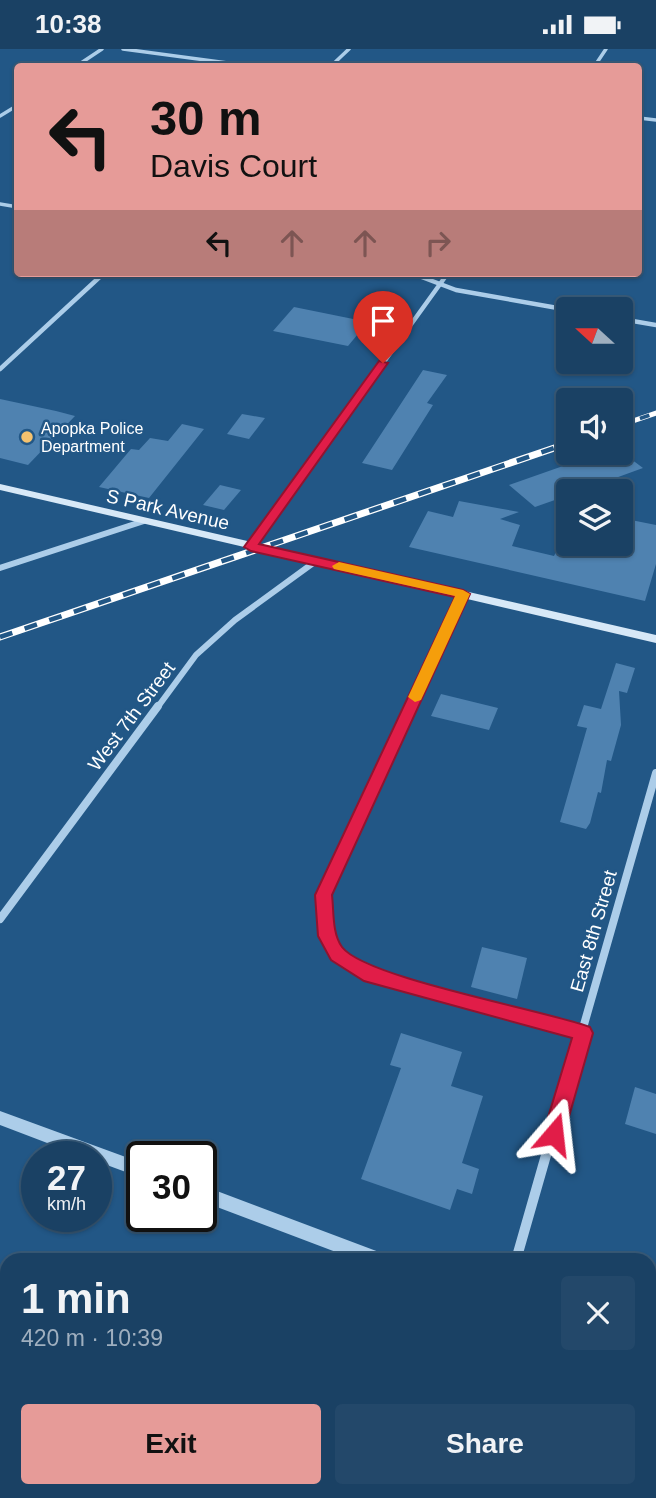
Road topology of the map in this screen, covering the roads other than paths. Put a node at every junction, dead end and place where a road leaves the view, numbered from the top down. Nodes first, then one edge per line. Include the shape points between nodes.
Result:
1 (102, 49) edge
2 (123, 49) edge
3 (349, 49) edge
4 (81, 63) edge
5 (228, 63) edge
6 (335, 63) edge
7 (100, 277) edge
8 (422, 277) edge
9 (444, 277) edge
10 (439, 284) junction
11 (556, 308) edge
12 (634, 321) edge
13 (656, 325) edge
14 (0, 369) edge
15 (0, 487) edge
16 (144, 521) junction
17 (251, 547) junction
18 (316, 561) junction
19 (0, 568) edge
20 (463, 594) junction
21 (656, 639) edge
22 (656, 772) edge
23 (0, 919) edge
24 (583, 1033) junction
25 (0, 1118) edge
26 (126, 1165) edge
27 (217, 1199) edge
28 (360, 1253) edge
29 (518, 1253) edge

1 - 4 street
2 - 5 street
3 - 6 street
7 - 14 street
8 - 10 street
9 - 10 street
10 - 11 street
10 - 17 street
12 - 13 street
15 - 16 main road, S Park Avenue
16 - 17 main road, S Park Avenue
16 - 19 street
17 - 18 main road, S Park Avenue
18 - 20 main road, S Park Avenue
18 - 23 street, West 7th Street via 235,620 196,655
20 - 21 main road, S Park Avenue
20 - 24 street via 324,895 327,936 337,955 371,975
22 - 24 street, East 8th Street
24 - 29 street, East 8th Street
25 - 26 street
27 - 28 street

